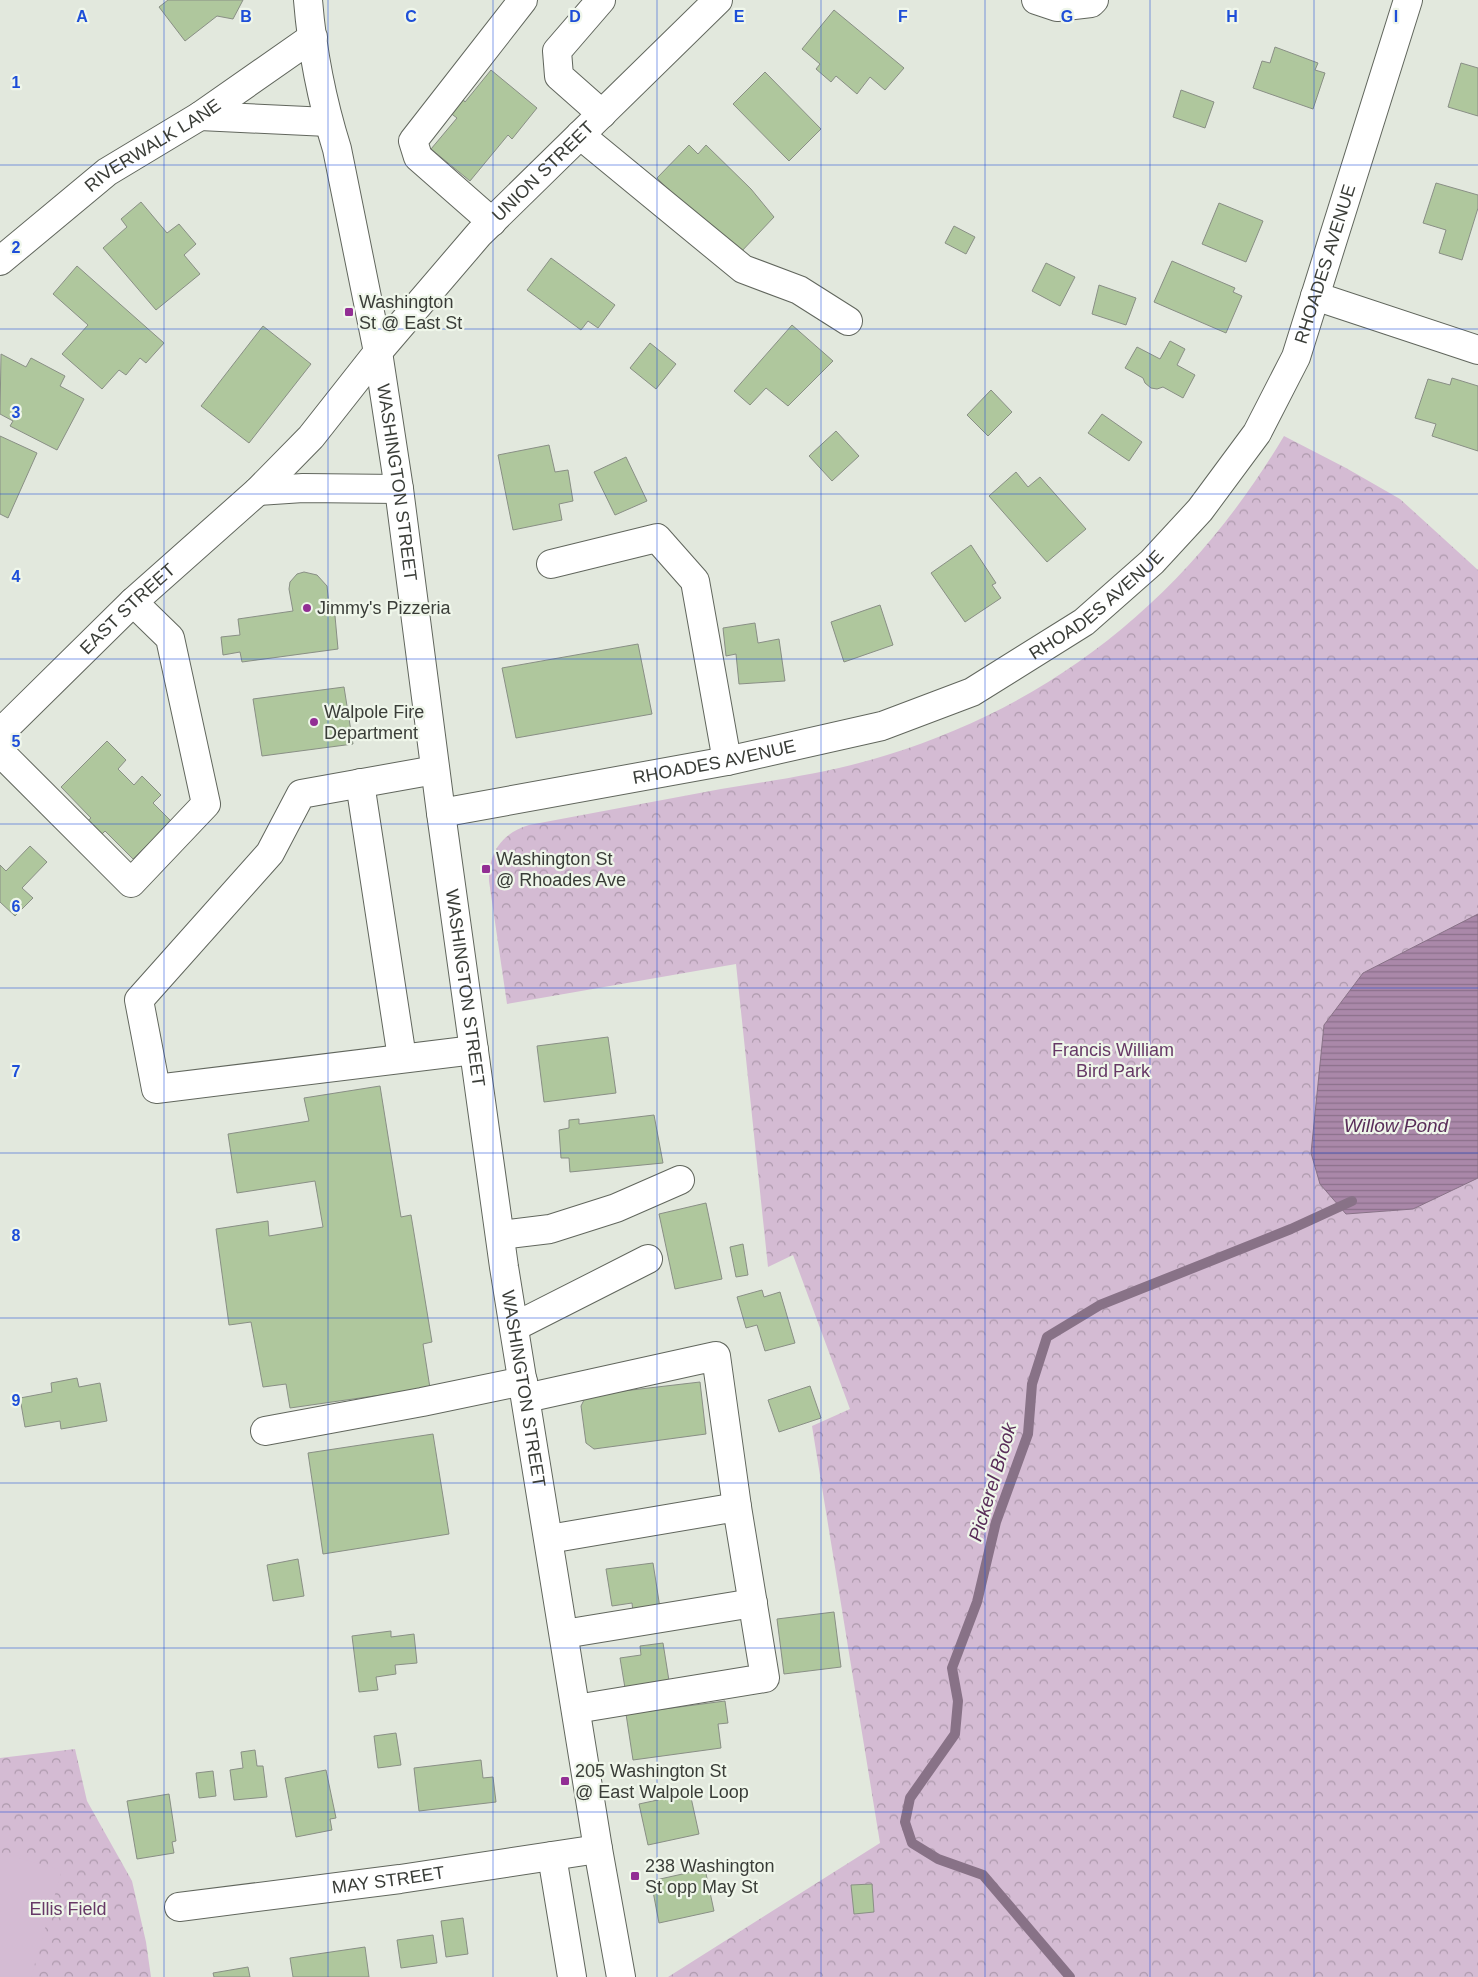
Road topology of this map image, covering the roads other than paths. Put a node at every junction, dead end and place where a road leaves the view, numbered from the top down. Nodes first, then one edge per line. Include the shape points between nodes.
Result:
1 (308, 0) edge
2 (523, 0) edge
3 (600, 0) edge
4 (1036, 0) edge
5 (1094, 0) edge
6 (1408, 0) edge
7 (714, 1) edge
8 (313, 37) junction
9 (602, 114) junction
10 (200, 116) junction
11 (328, 122) junction
12 (580, 135) junction
13 (492, 222) junction
14 (0, 261) edge
15 (1315, 296) junction
16 (848, 321) dead end
17 (1478, 350) edge
18 (378, 352) junction
19 (399, 489) junction
20 (258, 491) junction
21 (552, 564) dead end
22 (133, 602) junction
23 (0, 733) edge
24 (0, 752) edge
25 (727, 761) junction
26 (435, 770) junction
27 (360, 783) junction
28 (441, 813) junction
29 (474, 1050) junction
30 (402, 1058) junction
31 (680, 1180) dead end
32 (500, 1235) junction
33 (648, 1260) dead end
34 (514, 1327) junction
35 (524, 1390) junction
36 (265, 1431) dead end
37 (737, 1507) junction
38 (549, 1539) junction
39 (753, 1603) junction
40 (564, 1634) junction
41 (576, 1709) junction
42 (598, 1850) junction
43 (552, 1856) junction
44 (179, 1907) dead end
45 (572, 1977) edge
46 (621, 1977) edge

1 - 8 street, WASHINGTON STREET
2 - 13 street via 413,141 418,157
3 - 9 street via 557,51 560,76
4 - 5 street via 1057,7
6 - 15 street, RHOADES AVENUE
7 - 9 street, UNION STREET
8 - 10 street, RIVERWALK LANE
8 - 11 street, WASHINGTON STREET
9 - 12 street, UNION STREET
10 - 11 street
10 - 14 street, RIVERWALK LANE via 107,172
11 - 18 street, WASHINGTON STREET via 337,148
12 - 13 street, UNION STREET
12 - 16 street via 743,268 799,290
13 - 18 street, UNION STREET
15 - 17 street
15 - 25 street, RHOADES AVENUE via 1296,357 1257,433 1239,459 1200,510 1152,562 1084,622 972,692 882,726
18 - 19 street, WASHINGTON STREET
18 - 20 street, EAST STREET via 311,437
19 - 20 street
19 - 26 street, WASHINGTON STREET
20 - 22 street, EAST STREET
21 - 25 street via 657,538 695,581
22 - 23 street, EAST STREET
22 - 24 street via 170,638 206,804 131,883
25 - 28 street, RHOADES AVENUE
26 - 27 street
26 - 28 street, WASHINGTON STREET
27 - 30 street
27 - 30 street via 300,794 270,853 139,1000 156,1089
28 - 29 street, WASHINGTON STREET
29 - 30 street
29 - 32 street, WASHINGTON STREET
31 - 32 street via 616,1208 550,1230
32 - 34 street, WASHINGTON STREET
33 - 34 street
34 - 35 street, WASHINGTON STREET
35 - 36 street via 422,1402
35 - 37 street via 716,1356
35 - 38 street, WASHINGTON STREET
37 - 38 street
37 - 39 street
38 - 40 street, WASHINGTON STREET
39 - 40 street
39 - 41 street via 765,1678
40 - 41 street, WASHINGTON STREET
41 - 42 street, WASHINGTON STREET
42 - 43 street, MAY STREET
42 - 46 street, WASHINGTON STREET
43 - 44 street, MAY STREET
43 - 45 street

